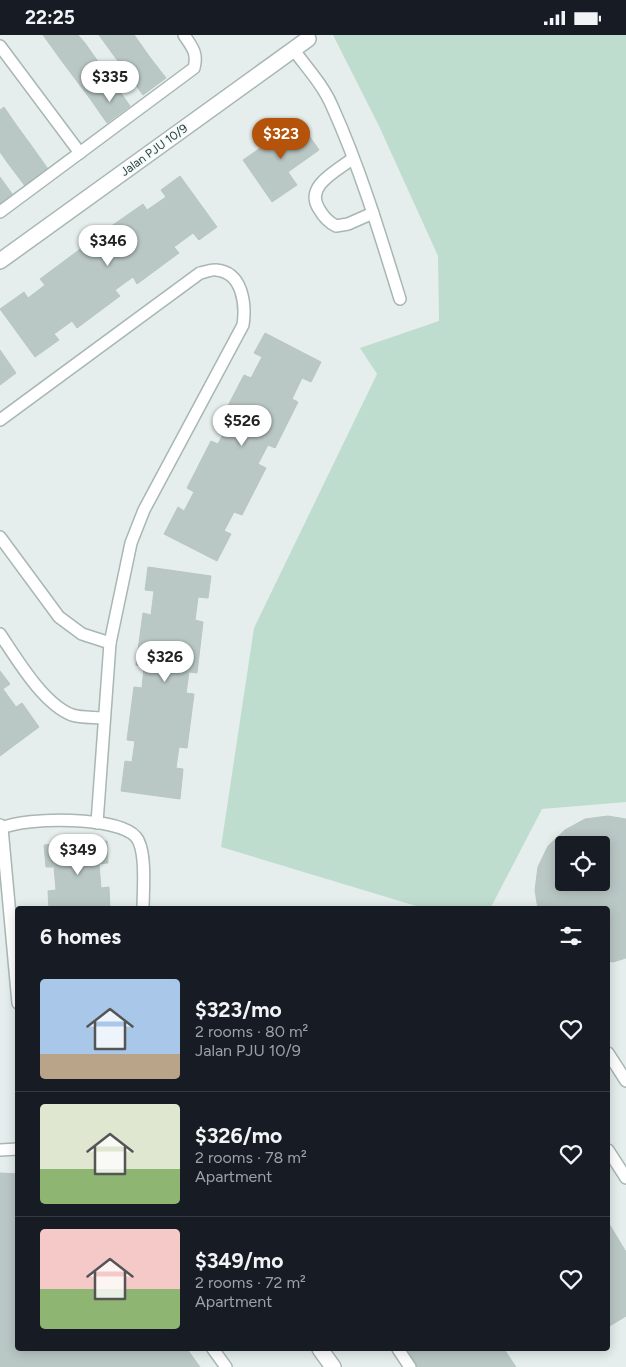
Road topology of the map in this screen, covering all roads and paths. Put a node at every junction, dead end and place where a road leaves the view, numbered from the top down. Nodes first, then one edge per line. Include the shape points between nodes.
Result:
1 (184, 35) edge
2 (308, 39) dead end
3 (0, 46) edge
4 (293, 49) junction
5 (80, 153) junction
6 (352, 159) junction
7 (0, 212) edge
8 (373, 213) junction
9 (0, 261) edge
10 (400, 299) dead end
11 (0, 421) edge
12 (0, 537) edge
13 (0, 634) edge
14 (110, 643) junction
15 (103, 718) junction
16 (97, 823) junction
17 (1, 827) edge
18 (143, 906) edge
19 (15, 972) edge
20 (610, 1056) edge
21 (626, 1081) edge
22 (15, 1149) edge
23 (0, 1150) edge
24 (610, 1154) edge
25 (626, 1178) edge
26 (214, 1351) edge
27 (321, 1351) edge
28 (399, 1351) edge
29 (226, 1367) edge
30 (333, 1367) edge
31 (410, 1367) edge

1 - 5 lane via 197,58 194,68
2 - 4 street, Jalan PJU 10/9
3 - 5 lane
4 - 6 lane via 332,106
4 - 9 street, Jalan PJU 10/9
5 - 7 lane
6 - 8 lane
6 - 8 lane via 322,182 314,195 315,201 325,218 336,226
8 - 10 lane
11 - 14 lane via 200,273 216,270 229,274 242,293 245,308 243,325 144,510 131,543
12 - 14 lane via 59,617 82,634
13 - 15 lane via 26,672 54,703 72,715
14 - 15 lane
15 - 16 lane
16 - 17 lane via 49,819
16 - 18 lane via 129,831 136,837 143,858
17 - 19 lane
20 - 21 lane
22 - 23 lane
24 - 25 lane
26 - 29 lane
27 - 30 street
28 - 31 lane

